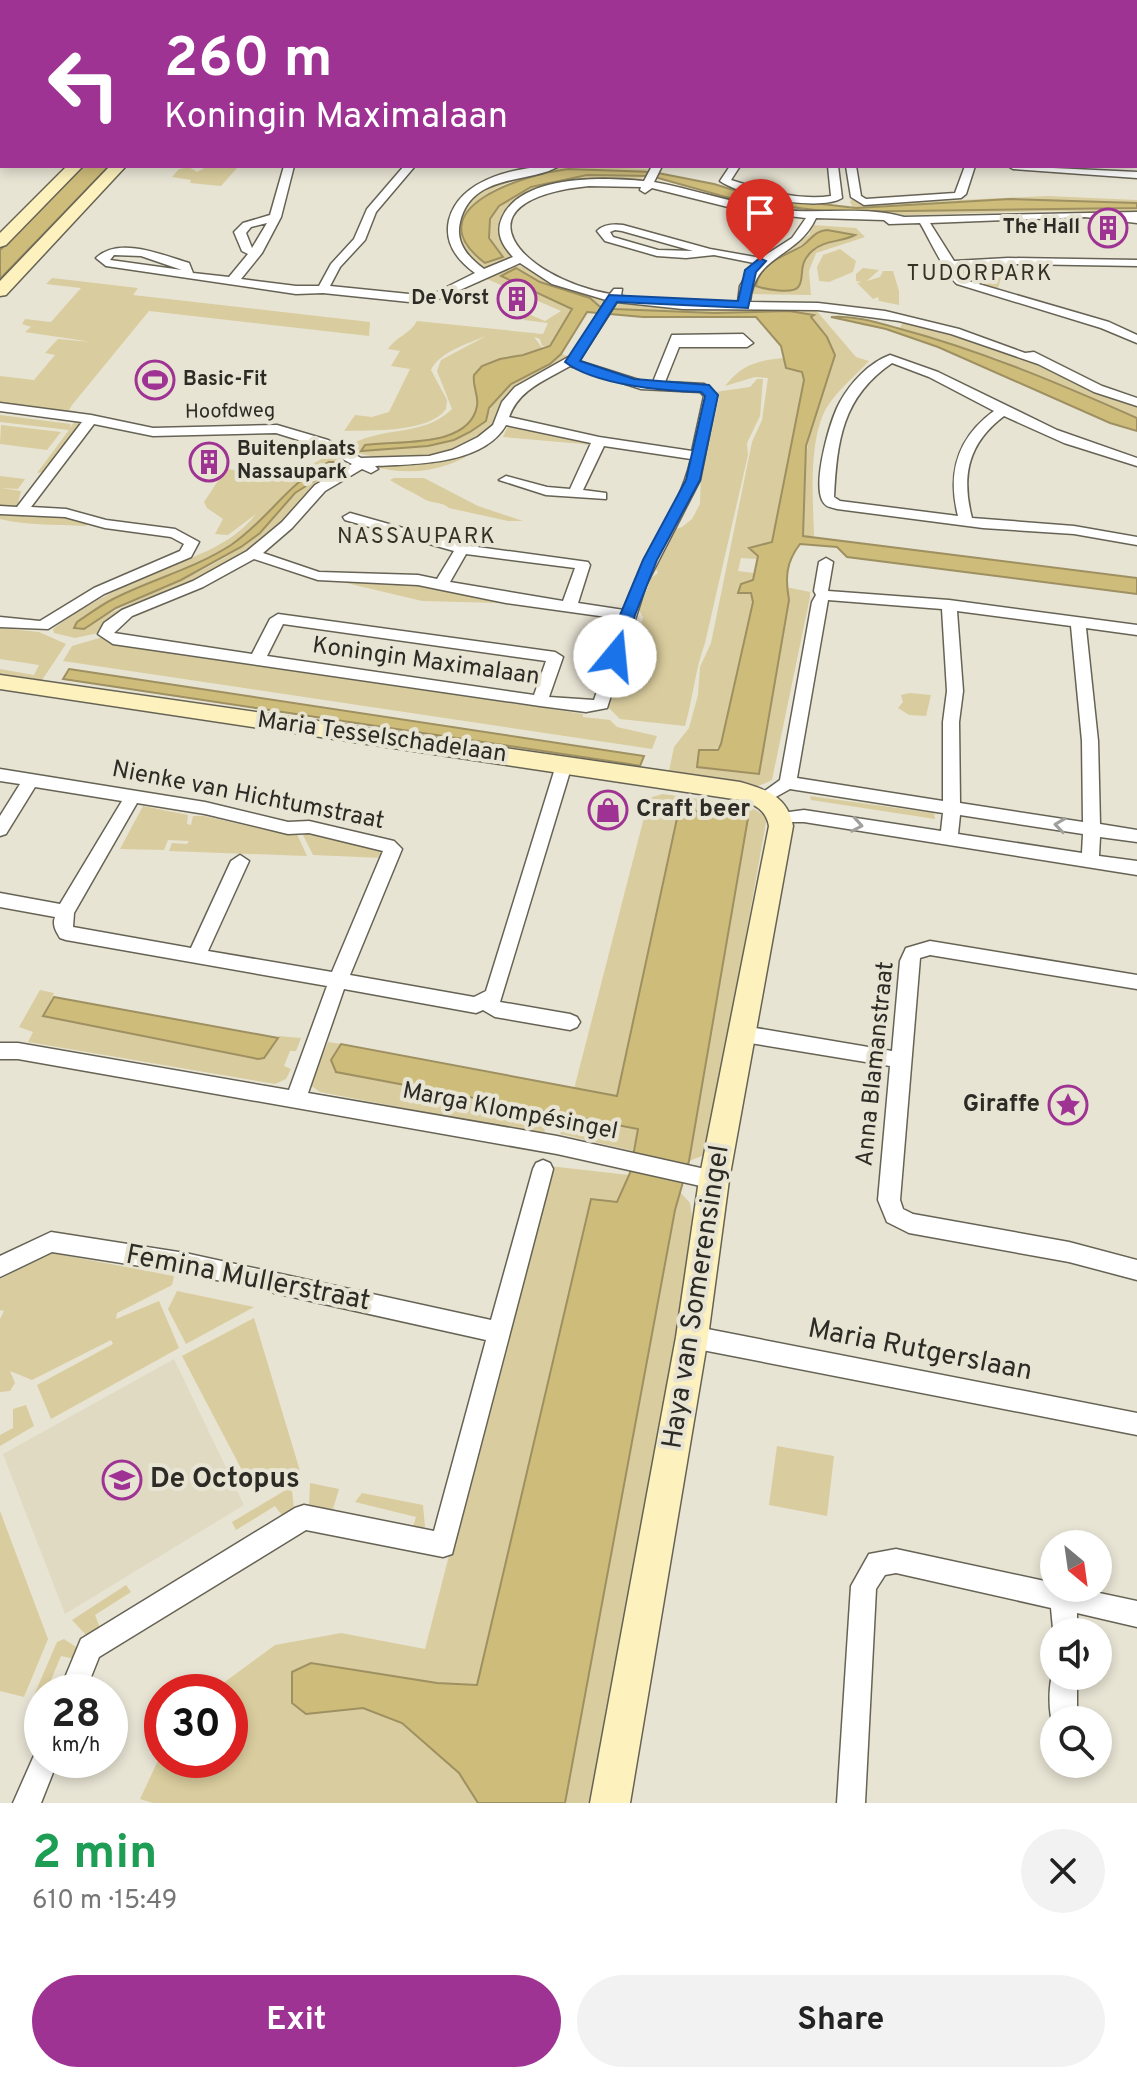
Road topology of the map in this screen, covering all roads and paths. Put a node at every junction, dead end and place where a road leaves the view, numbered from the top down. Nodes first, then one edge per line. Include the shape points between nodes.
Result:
1 (73, 168) edge
2 (116, 168) edge
3 (288, 168) edge
4 (408, 168) edge
5 (546, 168) edge
6 (734, 168) edge
7 (833, 168) edge
8 (851, 168) edge
9 (969, 168) edge
10 (1041, 168) edge
11 (1137, 175) edge
12 (650, 178) edge
13 (276, 217) junction
14 (1137, 217) edge
15 (811, 218) junction
16 (922, 218) junction
17 (0, 242) edge
18 (706, 251) junction
19 (256, 253) junction
20 (522, 258) junction
21 (760, 261) junction
22 (1137, 263) edge
23 (951, 265) junction
24 (483, 273) junction
25 (186, 275) junction
26 (234, 280) junction
27 (323, 289) junction
28 (0, 291) edge
29 (614, 297) junction
30 (743, 302) junction
31 (1137, 339) edge
32 (674, 343) dead end
33 (571, 362) junction
34 (657, 387) junction
35 (1137, 402) edge
36 (0, 407) edge
37 (1003, 411) junction
38 (91, 419) junction
39 (503, 420) junction
40 (492, 434) junction
41 (599, 441) junction
42 (699, 456) junction
43 (361, 462) junction
44 (1137, 462) edge
45 (506, 480) dead end
46 (573, 494) junction
47 (601, 496) dead end
48 (0, 510) edge
49 (22, 510) junction
50 (350, 517) dead end
51 (966, 522) junction
52 (1137, 541) edge
53 (462, 549) junction
54 (252, 554) junction
55 (826, 562) dead end
56 (442, 584) junction
57 (824, 595) junction
58 (949, 605) junction
59 (569, 607) junction
60 (627, 615) junction
61 (0, 622) edge
62 (1078, 623) junction
63 (1137, 630) edge
64 (257, 660) junction
65 (0, 682) edge
66 (540, 701) junction
67 (564, 765) junction
68 (0, 775) edge
69 (31, 780) junction
70 (132, 798) junction
71 (777, 800) junction
72 (952, 809) junction
73 (1092, 829) junction
74 (0, 830) edge
75 (1137, 836) edge
76 (949, 839) junction
77 (240, 861) dead end
78 (1090, 861) junction
79 (1137, 868) edge
80 (0, 900) edge
81 (65, 912) junction
82 (196, 956) junction
83 (338, 981) junction
84 (1137, 982) edge
85 (487, 1002) junction
86 (570, 1022) dead end
87 (744, 1034) junction
88 (0, 1051) edge
89 (900, 1060) junction
90 (295, 1100) junction
91 (543, 1169) dead end
92 (699, 1177) junction
93 (0, 1267) edge
94 (1137, 1270) edge
95 (499, 1332) junction
96 (692, 1337) junction
97 (1137, 1424) edge
98 (1040, 1594) edge
99 (1079, 1602) edge
100 (1137, 1614) edge
101 (79, 1674) edge
102 (37, 1778) edge
103 (27, 1803) edge
104 (610, 1803) edge
105 (851, 1803) edge

1 - 17 street
2 - 28 street
3 - 13 street
4 - 27 street via 371,211 359,240
5 - 24 street via 501,179 462,204 453,241 466,261
6 - 7 street via 725,181 826,201 837,198
8 - 9 street via 856,197 864,202 960,195
10 - 11 street
12 - 15 street via 744,214
12 - 20 street via 541,190 510,210 506,220 508,245
13 - 19 street
13 - 19 street via 240,232 248,251
14 - 16 street
15 - 16 street
15 - 21 street via 797,239
16 - 23 street
18 - 18 street via 648,251 609,239 603,231 624,228
18 - 21 street
19 - 26 street
20 - 24 street
20 - 29 street via 554,279
21 - 30 street via 751,270
22 - 23 street
23 - 31 street via 961,282
24 - 27 street via 446,293 419,299
25 - 25 street via 185,265 142,253 112,251 102,258 106,263
25 - 26 street
26 - 27 street
29 - 30 street
29 - 33 street
30 - 35 street via 901,314 1037,360
32 - 34 street
33 - 34 street, Koningin Maximalaan
33 - 39 street, Hoofdweg via 519,390 508,402
34 - 42 street, Koningin Maximalaan via 711,391
36 - 38 street, Hoofdweg
37 - 44 street
37 - 51 street via 980,427 965,450 960,468
37 - 51 street via 890,359 852,393 841,412 830,451 830,502
38 - 43 street, Hoofdweg via 153,432 277,429
38 - 49 street
39 - 40 street, Hoofdweg
39 - 41 street
40 - 43 street via 441,458
40 - 43 street, Hoofdweg via 479,454 425,474 386,472
41 - 42 street
41 - 46 street
42 - 60 street, Koningin Maximalaan via 683,503 650,560
43 - 54 street via 318,489
45 - 46 street
46 - 47 street
48 - 49 street
49 - 61 street via 175,533 189,538 192,547 99,591 43,626
50 - 53 street
51 - 52 street
53 - 56 street
53 - 59 street via 583,565
54 - 56 street via 318,576
54 - 64 street, Koningin Maximalaan via 131,612 109,625 106,634
55 - 57 street
56 - 59 street
57 - 58 street
57 - 71 street
58 - 62 street
58 - 72 street via 955,691
59 - 60 street
60 - 66 street, Koningin Maximalaan via 603,702 592,707
62 - 63 street
62 - 73 street via 1090,708
64 - 66 street, Koningin Maximalaan
64 - 66 street via 278,619 555,657
65 - 67 street, Maria Tesselschadelaan
67 - 71 street, Maria Tesselschadelaan
67 - 85 street via 494,996
68 - 69 street, Nienke van Hichtumstraat
69 - 70 street, Nienke van Hichtumstraat
69 - 74 street
70 - 81 street
70 - 83 street, Nienke van Hichtumstraat via 288,828 309,827 393,849
71 - 72 street
71 -> 76 street via 804,816
71 - 87 street, Haya van Somerensingel
73 -> 72 street
72 - 76 street
73 - 75 street
73 - 78 street
76 - 78 street
77 - 82 street
78 - 79 street
80 - 81 street
81 - 82 street via 66,933
82 - 83 street
83 - 85 street via 476,1005
83 - 90 street
84 - 89 street, Anna Blamanstraat via 921,949 909,961
85 - 86 street via 495,1009
87 - 89 street
87 - 92 street, Haya van Somerensingel
88 - 90 street, Marga Klompésingel
89 - 94 street, Anna Blamanstraat via 889,1200 895,1215 909,1223
90 - 92 street, Marga Klompésingel via 557,1145
91 - 95 street
92 - 96 street, Haya van Somerensingel
93 - 95 street, Femina Mullerstraat via 51,1242 185,1263
95 - 101 street via 443,1545 304,1517 90,1648
96 - 97 street, Maria Rutgerslaan
96 - 104 street, Haya van Somerensingel
98 - 105 street via 896,1561 878,1563 864,1586
99 - 100 street
102 - 103 street

